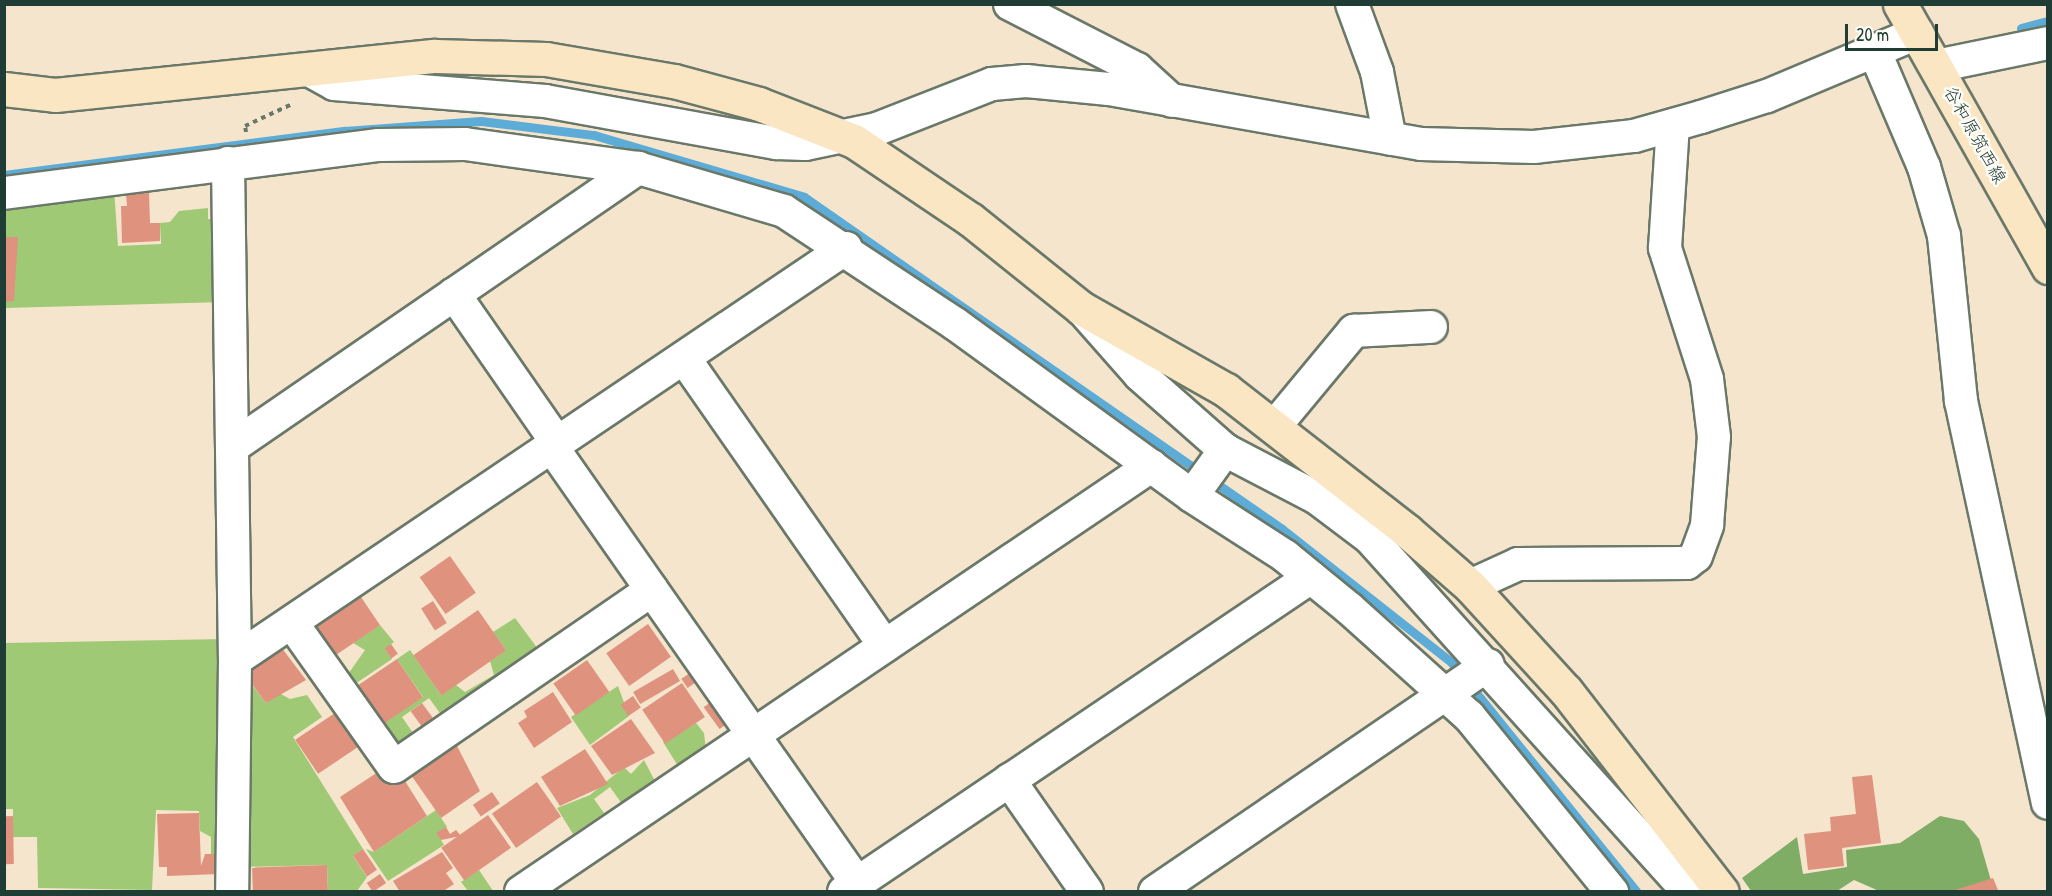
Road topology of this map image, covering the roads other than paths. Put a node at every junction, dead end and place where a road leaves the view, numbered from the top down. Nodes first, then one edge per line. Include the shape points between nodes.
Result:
1 (1010, 4) edge
2 (1352, 4) edge
3 (1900, 4) edge
4 (1917, 33) junction
5 (2048, 43) edge
6 (1874, 51) junction
7 (1936, 66) junction
8 (4, 89) edge
9 (1173, 101) junction
10 (578, 119) dead end
11 (1673, 125) junction
12 (844, 137) junction
13 (1390, 140) junction
14 (572, 157) junction
15 (228, 163) junction
16 (638, 168) junction
17 (4, 193) edge
18 (846, 248) junction
19 (2048, 267) edge
20 (454, 294) junction
21 (1081, 308) junction
22 (1431, 327) dead end
23 (684, 357) junction
24 (1275, 426) junction
25 (555, 445) junction
26 (232, 447) junction
27 (1225, 450) junction
28 (1151, 466) junction
29 (1192, 496) junction
30 (1355, 506) junction
31 (1311, 577) junction
32 (1470, 586) junction
33 (652, 590) junction
34 (292, 623) junction
35 (885, 646) junction
36 (235, 660) junction
37 (1488, 665) junction
38 (1448, 697) junction
39 (753, 734) junction
40 (1009, 780) junction
41 (2048, 803) edge
42 (850, 887) edge
43 (1685, 889) edge
44 (232, 891) edge
45 (521, 891) edge
46 (1087, 891) edge
47 (1155, 891) edge
48 (1612, 891) edge
49 (1722, 891) edge

1 - 9 street via 1137,69
2 - 13 street via 1377,72
3 - 4 street, 谷和原筑西線
4 - 6 street
4 - 7 street, 谷和原筑西線
5 - 7 street
6 - 11 street via 1767,96
6 - 41 street via 1924,167 1944,236 1961,401
7 - 19 street, 谷和原筑西線
8 - 12 street via 56,95 435,56 546,59 674,81 759,104
9 - 12 street via 1109,89 1007,81
9 - 13 street
10 - 14 street
11 - 13 street via 1585,144 1473,147
11 - 32 street via 1665,248 1707,379 1714,437 1707,525 1696,556 1676,563 1518,564
12 - 21 street via 971,220
14 - 15 street via 465,144 399,145
14 - 16 street
15 - 17 street
15 - 26 street
16 - 18 street via 784,211
16 - 20 street
18 - 23 street
18 - 28 street
20 - 25 street
20 - 26 street
21 - 24 street via 1226,390
21 - 27 street via 1133,368
22 - 24 street via 1354,332
23 - 25 street
23 - 35 street
24 - 30 street
25 - 33 street
25 - 34 street
26 - 36 street
27 - 29 street
27 - 30 street
28 - 29 street
28 - 35 street
29 - 31 street
30 - 32 street
30 - 37 street
31 - 38 street
31 - 40 street
32 - 49 street via 1566,691
33 - 34 street via 394,767
33 - 39 street
34 - 36 street
35 - 39 street
36 - 44 street
37 - 38 street
37 - 43 street
38 - 47 street
38 - 48 street via 1502,752
39 - 42 street
39 - 45 street
40 - 42 street
40 - 46 street

